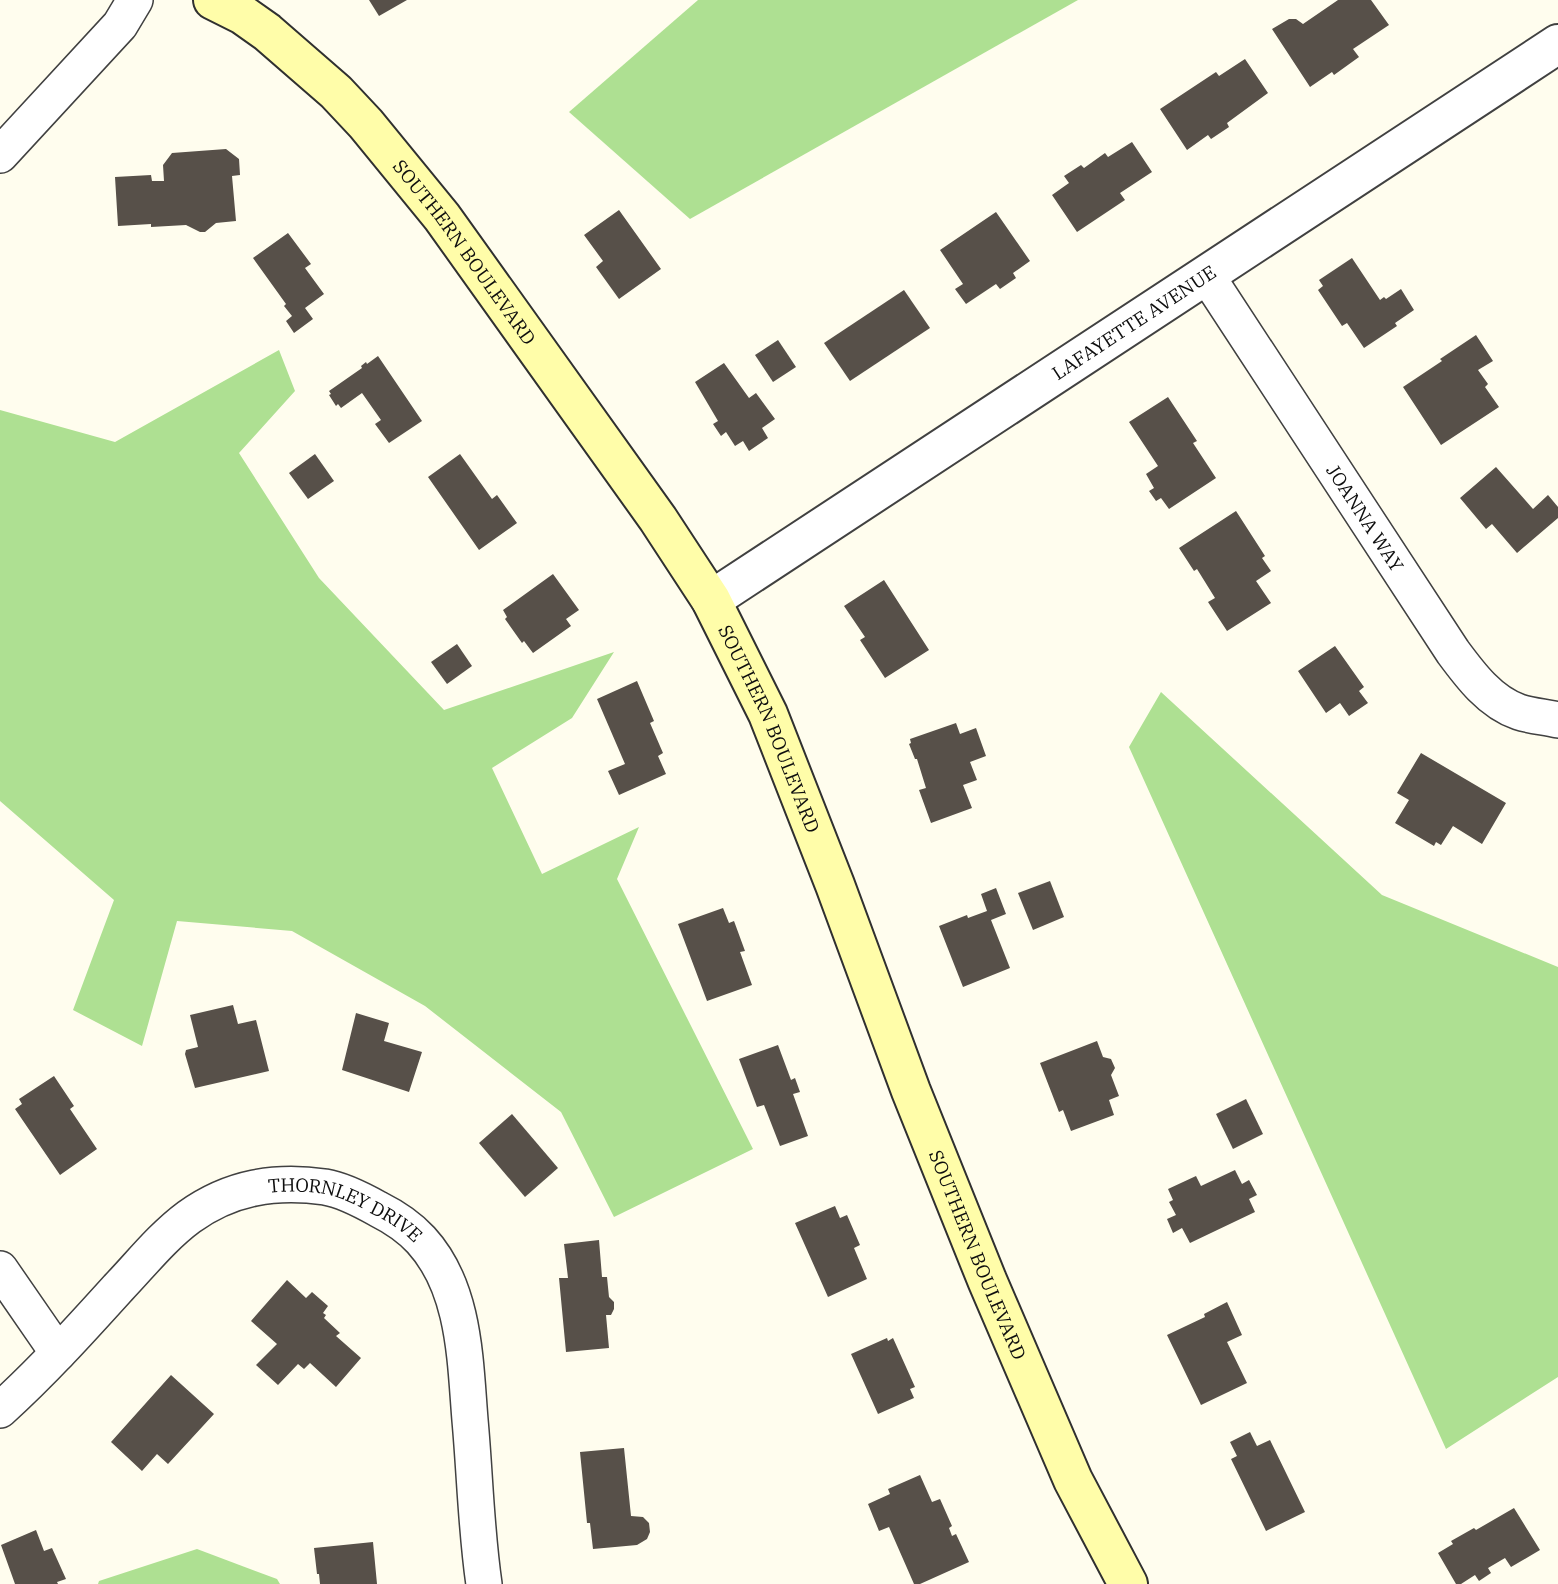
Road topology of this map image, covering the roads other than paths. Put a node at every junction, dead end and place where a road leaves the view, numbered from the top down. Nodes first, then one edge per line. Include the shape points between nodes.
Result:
1 (135, 0) edge
2 (213, 0) edge
3 (1558, 44) edge
4 (0, 155) edge
5 (1207, 276) junction
6 (711, 600) junction
7 (1558, 720) edge
8 (0, 1269) edge
9 (58, 1353) junction
10 (0, 1410) edge
11 (484, 1584) edge
12 (1128, 1584) edge

1 - 4 street via 120,25
2 - 6 main road, SOUTHERN BOULEVARD via 267,32 366,124 442,217
3 - 5 street, LAFAYETTE AVENUE
5 - 6 street, LAFAYETTE AVENUE
5 - 7 street, JOANNA WAY via 1471,676 1493,697 1518,711
6 - 12 main road, SOUTHERN BOULEVARD via 768,714 987,1280 1073,1480
8 - 9 street
9 - 10 street, THORNLEY DRIVE
9 - 11 street, THORNLEY DRIVE via 166,1235 225,1197 258,1185 298,1184 334,1189 366,1202 421,1240 440,1267 455,1302 464,1346

